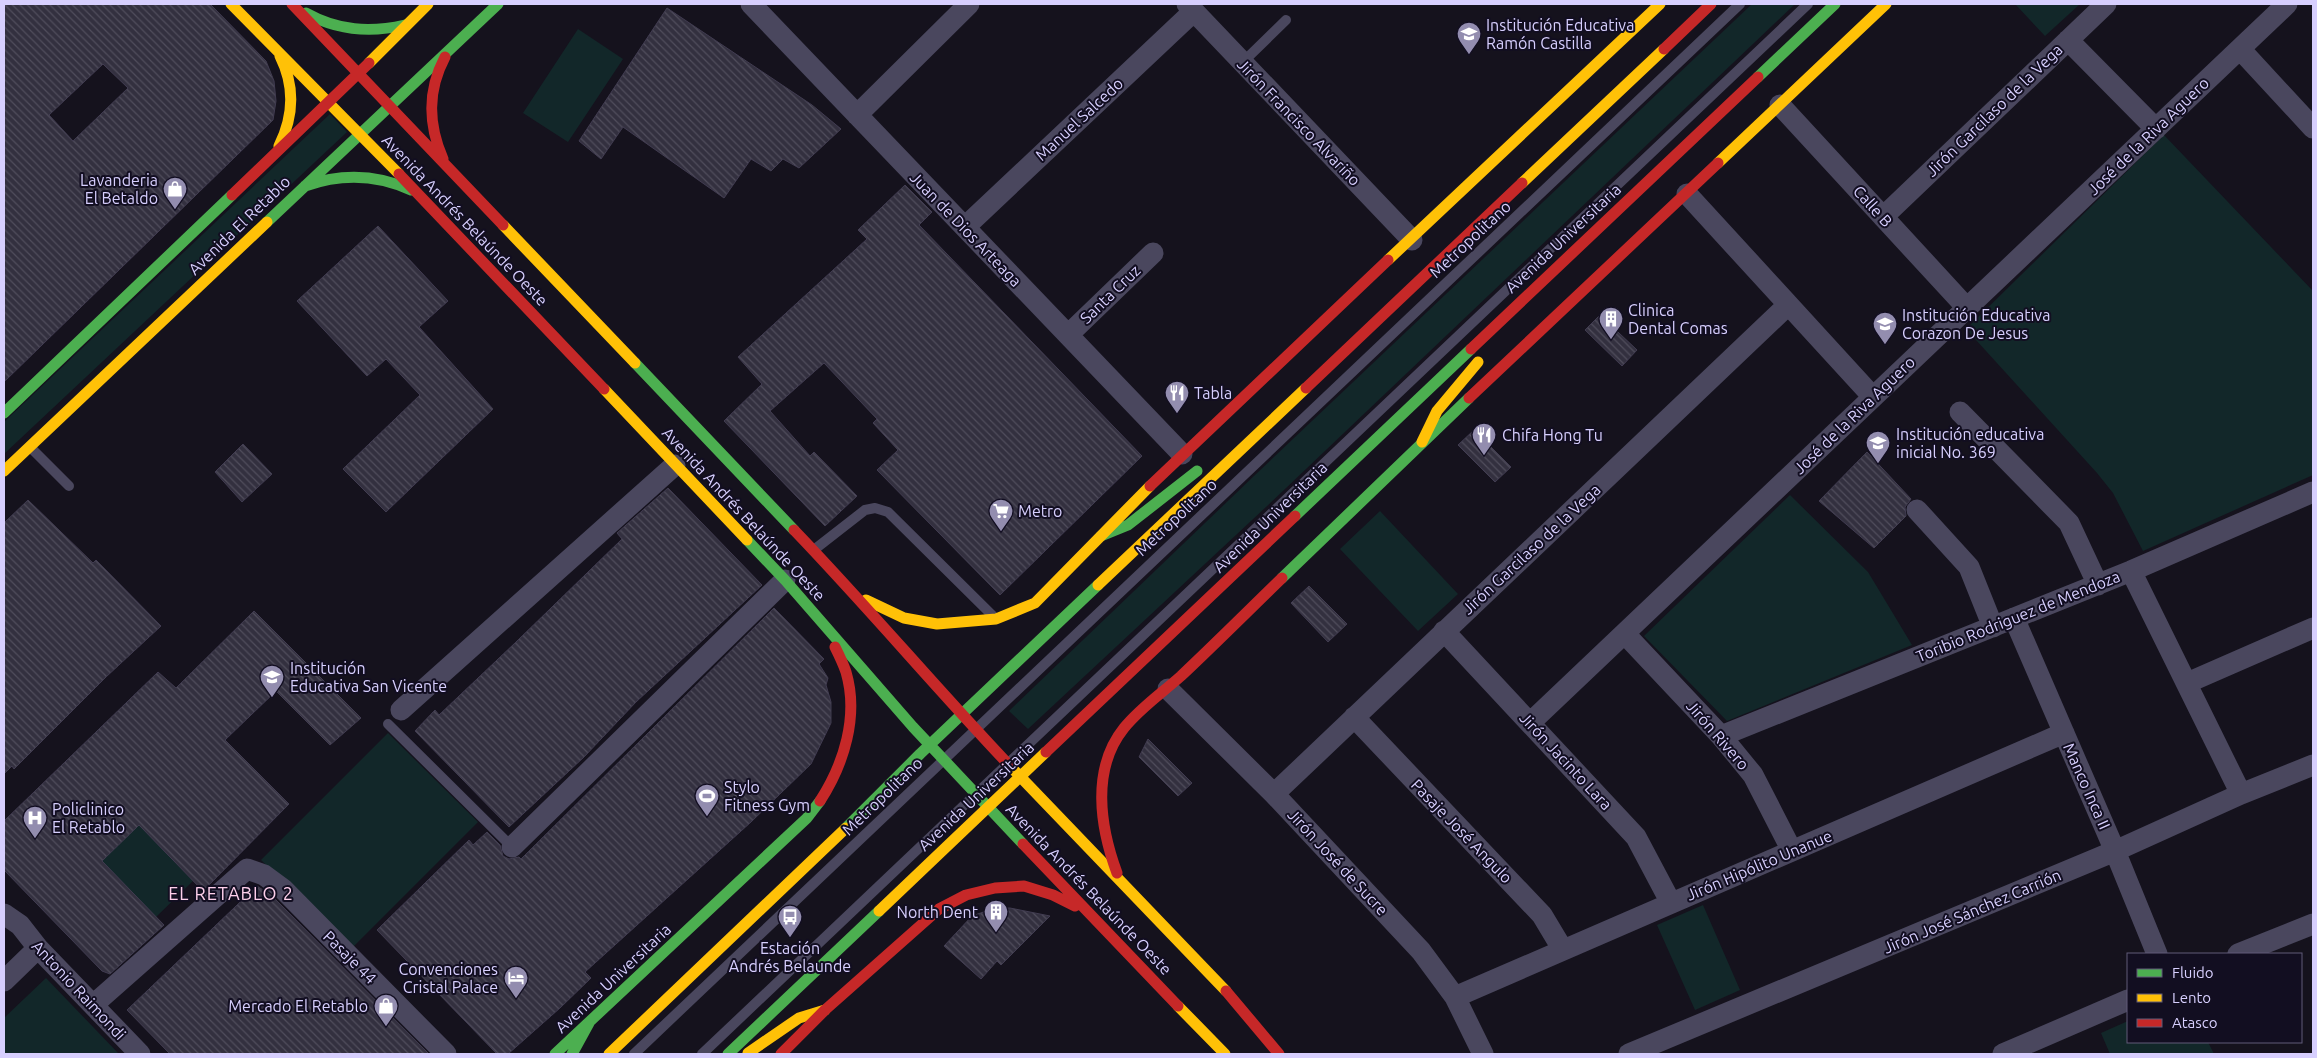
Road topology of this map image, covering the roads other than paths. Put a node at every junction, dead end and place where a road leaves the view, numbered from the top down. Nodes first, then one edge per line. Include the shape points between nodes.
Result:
1 (231, 4) edge
2 (292, 4) edge
3 (428, 4) edge
4 (498, 4) edge
5 (750, 4) edge
6 (969, 4) edge
7 (1660, 4) edge
8 (1711, 4) edge
9 (1740, 4) edge
10 (1808, 4) edge
11 (1835, 4) edge
12 (1886, 4) edge
13 (2106, 4) edge
14 (2287, 4) edge
15 (1191, 7) edge
16 (1286, 20) dead end
17 (405, 25) junction
18 (2068, 40) junction
19 (450, 49) junction
20 (2240, 49) junction
21 (277, 50) junction
22 (1243, 62) junction
23 (358, 74) junction
24 (329, 101) junction
25 (388, 105) junction
26 (1780, 105) junction
27 (857, 114) junction
28 (2313, 128) edge
29 (2156, 129) junction
30 (359, 133) junction
31 (276, 151) junction
32 (451, 171) junction
33 (301, 187) junction
34 (418, 193) junction
35 (1687, 194) junction
36 (1883, 217) junction
37 (965, 227) junction
38 (1412, 240) junction
39 (1153, 253) dead end
40 (1526, 296) junction
41 (1788, 305) junction
42 (1967, 308) junction
43 (1068, 334) junction
44 (1873, 397) junction
45 (1960, 412) dead end
46 (4, 413) edge
47 (1422, 442) junction
48 (30, 446) junction
49 (1182, 454) junction
50 (1231, 460) junction
51 (675, 465) junction
52 (4, 471) edge
53 (751, 484) junction
54 (69, 486) dead end
55 (2313, 492) edge
56 (743, 498) dead end
57 (1917, 510) dead end
58 (792, 526) junction
59 (777, 533) dead end
60 (1101, 536) junction
61 (814, 550) junction
62 (2131, 571) junction
63 (785, 580) junction
64 (2098, 584) junction
65 (858, 596) junction
66 (2014, 618) junction
67 (996, 619) junction
68 (1993, 627) junction
69 (2313, 628) edge
70 (828, 629) junction
71 (1444, 631) junction
72 (1624, 634) junction
73 (2186, 683) junction
74 (1168, 688) junction
75 (961, 715) junction
76 (394, 717) joint
77 (1354, 717) junction
78 (1530, 723) junction
79 (975, 730) junction
80 (2064, 733) junction
81 (1721, 736) junction
82 (930, 745) junction
83 (943, 759) junction
84 (1007, 764) junction
85 (2313, 765) edge
86 (1020, 777) junction
87 (976, 794) junction
88 (1274, 794) junction
89 (2241, 794) junction
90 (988, 808) junction
91 (512, 847) joint
92 (1792, 851) junction
93 (2115, 851) junction
94 (1122, 884) junction
95 (1671, 903) junction
96 (1087, 912) junction
97 (12, 920) edge
98 (2313, 924) edge
99 (38, 948) junction
100 (1563, 950) junction
101 (2157, 953) edge
102 (2240, 953) edge
103 (4, 981) edge
104 (1455, 997) junction
105 (2127, 1000) edge
106 (93, 1005) junction
107 (825, 1010) junction
108 (589, 1023) junction
109 (140, 1054) edge
110 (446, 1054) edge
111 (555, 1054) edge
112 (572, 1054) edge
113 (609, 1054) edge
114 (634, 1054) edge
115 (702, 1054) edge
116 (728, 1054) edge
117 (747, 1054) edge
118 (781, 1054) edge
119 (1225, 1054) edge
120 (1279, 1054) edge
121 (1482, 1054) edge
122 (1628, 1054) edge
123 (2003, 1054) edge

1 - 21 street, Avenida Andrés Belaúnde Oeste
2 - 17 street via 324,23 351,30 379,31
2 - 23 street, Avenida Andrés Belaúnde Oeste
3 - 17 street, Avenida El Retablo
4 - 19 street, Avenida El Retablo
5 - 27 street, Juan de Dios Arteaga
6 - 27 street
7 - 38 street
8 - 50 street
9 - 79 lane, Metropolitano
10 - 84 lane
11 - 40 street, Avenida Universitaria
12 - 26 street
13 - 18 street, Jirón Garcilaso de la Vega
14 - 20 street, José de la Riva Aguero
15 - 22 street, Jirón Francisco Alvariño
15 - 37 street, Manuel Salcedo
16 - 22 lane
17 - 23 street, Avenida El Retablo
18 - 29 street
18 - 36 street, Jirón Garcilaso de la Vega
19 - 25 street, Avenida El Retablo
19 - 32 street via 436,74 431,110 437,146
20 - 28 street
20 - 29 street, José de la Riva Aguero
21 - 24 street, Avenida Andrés Belaúnde Oeste
21 - 31 street via 288,72 292,106 287,130
22 - 38 street, Jirón Francisco Alvariño
23 - 24 street, Avenida El Retablo
23 - 25 street, Avenida Andrés Belaúnde Oeste
24 - 30 street, Avenida Andrés Belaúnde Oeste
24 - 31 street, Avenida El Retablo
25 - 30 street, Avenida El Retablo
25 - 32 street, Avenida Andrés Belaúnde Oeste
26 - 35 street
26 - 36 street, Calle B
27 - 37 street, Juan de Dios Arteaga
29 - 42 street, José de la Riva Aguero
30 - 33 street, Avenida El Retablo
30 - 34 street, Avenida Andrés Belaúnde Oeste
31 - 46 street, Avenida El Retablo
32 - 53 street, Avenida Andrés Belaúnde Oeste
33 - 34 street via 330,178 360,176 390,181
33 - 48 street, Avenida El Retablo
34 - 51 street, Avenida Andrés Belaúnde Oeste
35 - 41 street
35 - 47 street
36 - 42 street, Calle B
37 - 43 street, Juan de Dios Arteaga
38 - 49 street
39 - 43 street, Santa Cruz
40 - 47 street via 1518,314 1437,411
40 - 86 street, Avenida Universitaria
41 - 44 street
41 - 71 street, Jirón Garcilaso de la Vega
42 - 44 street, José de la Riva Aguero
43 - 49 street, Juan de Dios Arteaga
44 - 72 street, José de la Riva Aguero
45 - 64 street via 2069,523
47 - 74 street
48 - 52 street, Avenida El Retablo
48 - 54 lane
49 - 60 street
50 - 60 street via 1199,469 1128,525
50 - 75 street
51 - 63 street, Avenida Andrés Belaúnde Oeste via 763,549
51 - 76 street
53 - 56 street
53 - 58 street, Avenida Andrés Belaúnde Oeste
55 - 62 street, Toribio Rodriguez de Mendoza
57 - 68 street via 1969,567
58 - 59 street
58 - 61 street, Avenida Andrés Belaúnde Oeste
60 - 67 street via 1035,603
61 - 65 street, Avenida Andrés Belaúnde Oeste
61 - 67 lane via 865,510 875,508 888,512
62 - 64 street, Toribio Rodriguez de Mendoza
62 - 73 street
63 - 70 street, Avenida Andrés Belaúnde Oeste
63 - 91 street
64 - 66 street, Toribio Rodriguez de Mendoza
65 - 67 street via 904,618 937,624
65 - 75 street, Avenida Andrés Belaúnde Oeste
66 - 68 street, Toribio Rodriguez de Mendoza
66 - 80 street, Manco Inca II
68 - 81 street, Toribio Rodriguez de Mendoza
69 - 73 street
70 - 82 street, Avenida Andrés Belaúnde Oeste
70 - 108 street, Avenida Universitaria via 847,674 850,703 842,759 822,800 807,818
71 - 77 street, Jirón Garcilaso de la Vega
71 - 78 street, Jirón Jacinto Lara
72 - 78 street, José de la Riva Aguero
72 - 81 street, Jirón Rivero
73 - 89 street
74 - 88 street, Jirón José de Sucre
74 - 94 street via 1124,728 1109,754 1101,788 1101,821 1108,851
75 - 79 street, Avenida Andrés Belaúnde Oeste
75 - 82 street
76 - 91 lane
77 - 88 street, Jirón Garcilaso de la Vega
77 - 100 street, Pasaje José Angulo via 1542,915
78 - 95 street, Jirón Jacinto Lara via 1636,837
79 - 83 lane, Metropolitano
79 - 84 street, Avenida Andrés Belaúnde Oeste
80 - 92 street, Jirón Hipólito Unanue
80 - 93 street, Manco Inca II
81 - 92 street, Jirón Rivero via 1753,776
82 - 83 street, Avenida Andrés Belaúnde Oeste
82 - 113 street
83 - 87 street, Avenida Andrés Belaúnde Oeste
83 - 114 lane, Metropolitano
84 - 86 street, Avenida Andrés Belaúnde Oeste
84 - 87 lane
85 - 89 street, Jirón José Sánchez Carrión
86 - 90 street, Avenida Universitaria
86 - 94 street, Avenida Andrés Belaúnde Oeste
87 - 90 street, Avenida Andrés Belaúnde Oeste
87 - 115 lane
88 - 104 street, Jirón José de Sucre via 1421,951
89 - 93 street, Jirón José Sánchez Carrión
90 - 96 street, Avenida Andrés Belaúnde Oeste
90 - 116 street, Avenida Universitaria
92 - 95 street, Jirón Hipólito Unanue
93 - 101 street, Manco Inca II
93 - 122 street, Jirón José Sánchez Carrión
94 - 120 street, Avenida Andrés Belaúnde Oeste via 1198,972
95 - 100 street, Jirón Hipólito Unanue
96 - 107 street via 1053,895 1024,886 966,894 939,909
96 - 119 street, Avenida Andrés Belaúnde Oeste via 1175,994 1212,1033
97 - 99 street, Antonio Raimondi
98 - 102 street
99 - 103 street
99 - 106 street, Antonio Raimondi
100 - 104 street, Jirón Hipólito Unanue
104 - 121 street, Jirón José de Sucre
105 - 123 street
106 - 109 street, Antonio Raimondi
106 - 110 street, Pasaje 44 via 247,869 264,875 283,888
107 - 117 street via 799,1018
107 - 118 street
108 - 111 street, Avenida Universitaria
108 - 112 street

